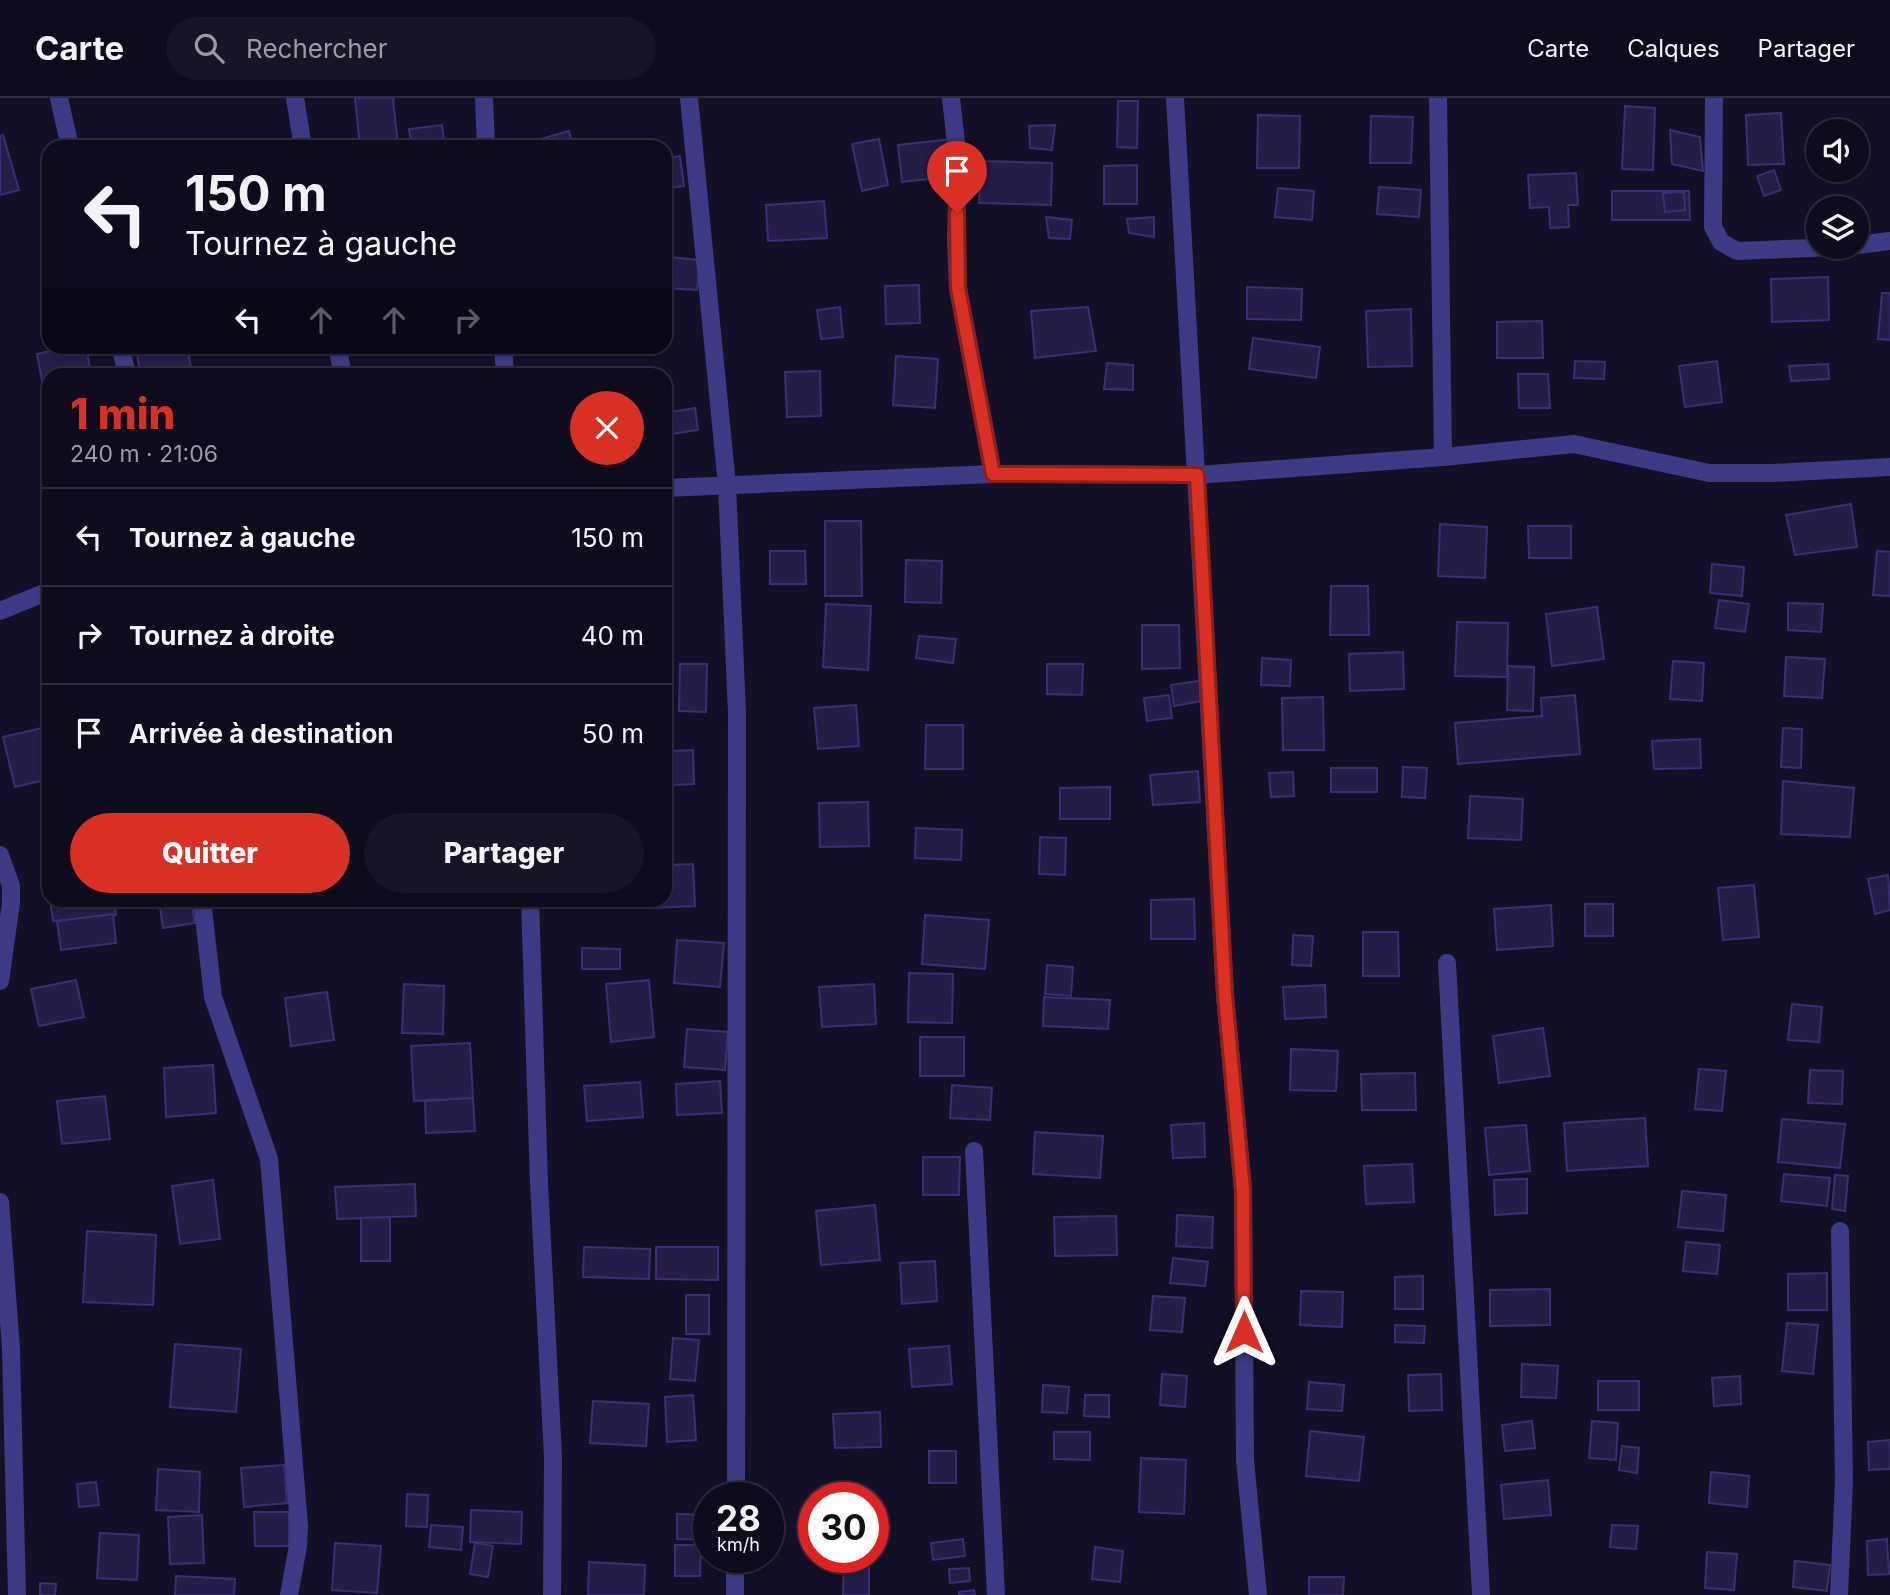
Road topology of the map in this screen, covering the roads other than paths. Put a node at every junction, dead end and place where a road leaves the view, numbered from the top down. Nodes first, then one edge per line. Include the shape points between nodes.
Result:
1 (60, 98) edge
2 (295, 98) edge
3 (484, 98) edge
4 (689, 98) edge
5 (951, 98) edge
6 (1175, 98) edge
7 (1438, 98) edge
8 (1714, 98) edge
9 (69, 140) edge
10 (302, 140) edge
11 (486, 140) edge
12 (1890, 241) edge
13 (1869, 244) edge
14 (1806, 248) edge
15 (1443, 457) junction
16 (1890, 467) edge
17 (993, 474) junction
18 (1197, 475) junction
19 (727, 485) junction
20 (672, 488) edge
21 (42, 594) edge
22 (0, 611) edge
23 (0, 855) edge
24 (203, 907) edge
25 (530, 907) edge
26 (1447, 963) dead end
27 (0, 981) edge
28 (974, 1151) dead end
29 (0, 1202) edge
30 (1840, 1231) dead end
31 (736, 1482) edge
32 (736, 1573) edge
33 (17, 1595) edge
34 (289, 1595) edge
35 (552, 1595) edge
36 (735, 1595) edge
37 (996, 1595) edge
38 (1258, 1595) edge
39 (1481, 1595) edge
40 (1839, 1595) edge

1 - 9 street
2 - 10 street
3 - 11 street
4 - 19 street
5 - 17 street via 958,162 958,288
6 - 18 street
7 - 15 street
8 - 14 street via 1713,227 1721,242 1737,251
12 - 13 street
15 - 16 street via 1574,444 1709,473
15 - 18 street
17 - 18 street
17 - 19 street
18 - 38 street via 1225,995 1243,1190 1245,1460
19 - 20 street
19 - 31 street via 737,713
21 - 22 street
23 - 27 street via 11,886
24 - 34 street via 213,997 269,1159 299,1526
25 - 35 street via 538,1182 553,1457
26 - 39 street
28 - 37 street
29 - 33 street via 11,1349
30 - 40 street via 1844,1481
32 - 36 street

